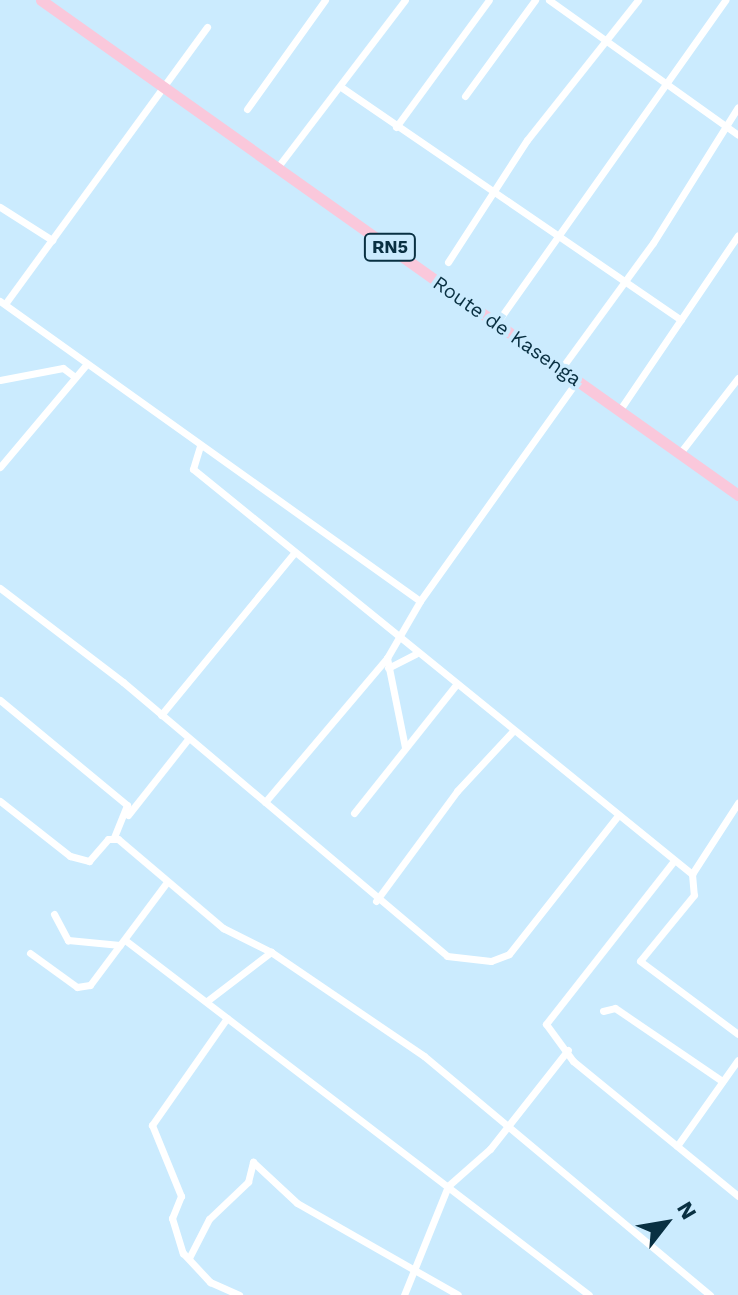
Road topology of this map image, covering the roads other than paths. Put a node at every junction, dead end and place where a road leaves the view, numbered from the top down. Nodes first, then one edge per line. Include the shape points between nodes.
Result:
1 (41, 0) edge
2 (325, 0) edge
3 (405, 0) edge
4 (489, 0) edge
5 (535, 0) edge
6 (549, 0) edge
7 (638, 0) edge
8 (725, 0) edge
9 (207, 27) dead end
10 (608, 43) junction
11 (671, 84) junction
12 (341, 87) junction
13 (166, 88) junction
14 (465, 96) dead end
15 (738, 107) edge
16 (247, 109) dead end
17 (727, 126) junction
18 (396, 127) junction
19 (738, 135) edge
20 (277, 168) junction
21 (492, 197) junction
22 (0, 207) edge
23 (738, 235) edge
24 (560, 238) junction
25 (52, 240) junction
26 (448, 262) dead end
27 (625, 281) junction
28 (2, 302) edge
29 (681, 320) junction
30 (496, 324) junction
31 (85, 366) junction
32 (561, 369) junction
33 (75, 377) junction
34 (738, 378) edge
35 (0, 380) edge
36 (577, 381) junction
37 (619, 411) junction
38 (200, 446) junction
39 (680, 453) junction
40 (0, 467) edge
41 (738, 495) edge
42 (294, 553) junction
43 (0, 588) edge
44 (420, 601) junction
45 (398, 638) junction
46 (416, 654) junction
47 (387, 658) junction
48 (388, 668) junction
49 (455, 686) junction
50 (0, 700) edge
51 (161, 715) junction
52 (512, 732) junction
53 (188, 739) junction
54 (405, 747) junction
55 (0, 801) edge
56 (265, 802) junction
57 (738, 803) edge
58 (354, 813) dead end
59 (128, 815) junction
60 (617, 817) junction
61 (114, 837) junction
62 (673, 862) junction
63 (692, 874) junction
64 (167, 882) junction
65 (376, 901) junction
66 (54, 914) dead end
67 (122, 942) junction
68 (271, 952) junction
69 (30, 953) dead end
70 (207, 1001) junction
71 (603, 1011) dead end
72 (227, 1018) junction
73 (738, 1034) edge
74 (568, 1050) junction
75 (738, 1060) edge
76 (722, 1081) junction
77 (510, 1125) junction
78 (677, 1146) junction
79 (448, 1186) junction
80 (738, 1196) edge
81 (189, 1258) junction
82 (413, 1272) junction
83 (239, 1295) edge
84 (404, 1295) edge
85 (458, 1295) edge
86 (589, 1295) edge
87 (710, 1295) edge

1 - 13 highway, Route de Kasenga / RN5
2 - 16 street
3 - 12 street
4 - 18 street
5 - 14 street
6 - 10 street
7 - 10 street
8 - 11 street
9 - 13 street
10 - 11 street
10 - 21 street via 527,140
11 - 17 street
11 - 24 street
12 - 18 street
12 - 20 street
13 - 20 highway, Route de Kasenga / RN5
13 - 25 street
15 - 17 street
17 - 19 street
17 - 27 street
18 - 21 street
20 - 30 highway, Route de Kasenga / RN5
21 - 24 street
21 - 26 street
22 - 25 street
23 - 29 street
24 - 27 street
24 - 30 street
25 - 28 street
27 - 29 street
27 - 32 street
28 - 31 street
29 - 37 street
30 - 32 highway, Route de Kasenga / RN5
31 - 33 street
31 - 38 street
32 - 36 highway, Route de Kasenga / RN5
33 - 35 street via 63,368
33 - 40 street
34 - 39 street
36 - 37 highway, Route de Kasenga / RN5
36 - 44 street
37 - 39 highway, Route de Kasenga / RN5
38 - 42 street via 191,467
38 - 44 street
39 - 41 highway, Route de Kasenga / RN5
42 - 45 street
42 - 51 street
43 - 51 street
44 - 45 street
45 - 46 street
45 - 47 street
46 - 48 street
46 - 49 street
47 - 48 street
47 - 56 street
48 - 54 street
49 - 52 street
49 - 54 street
50 - 59 street via 123,800
51 - 53 street
52 - 60 street
52 - 65 street via 457,791
53 - 56 street
53 - 59 street
54 - 58 street
55 - 61 street via 70,856 89,861
56 - 65 street
57 - 63 street
59 - 61 street
60 - 62 street
60 - 65 street via 500,958 447,956
61 - 64 street
62 - 63 street
62 - 74 street via 546,1017
63 - 73 street via 694,895 640,961
64 - 67 street
64 - 68 street via 223,928
66 - 67 street via 68,940
67 - 69 street via 84,988
67 - 70 street
68 - 70 street
68 - 77 street
70 - 72 street
71 - 76 street via 615,1008
72 - 79 street via 307,1087 383,1133
72 - 81 street via 152,1120 181,1196 173,1225
74 - 77 street
74 - 78 street
75 - 76 street
76 - 78 street
77 - 79 street
77 - 87 street
78 - 80 street
79 - 82 street
79 - 86 street
81 - 82 street via 209,1219 248,1182 253,1162 297,1203
81 - 83 street via 210,1282
82 - 84 street
82 - 85 street

